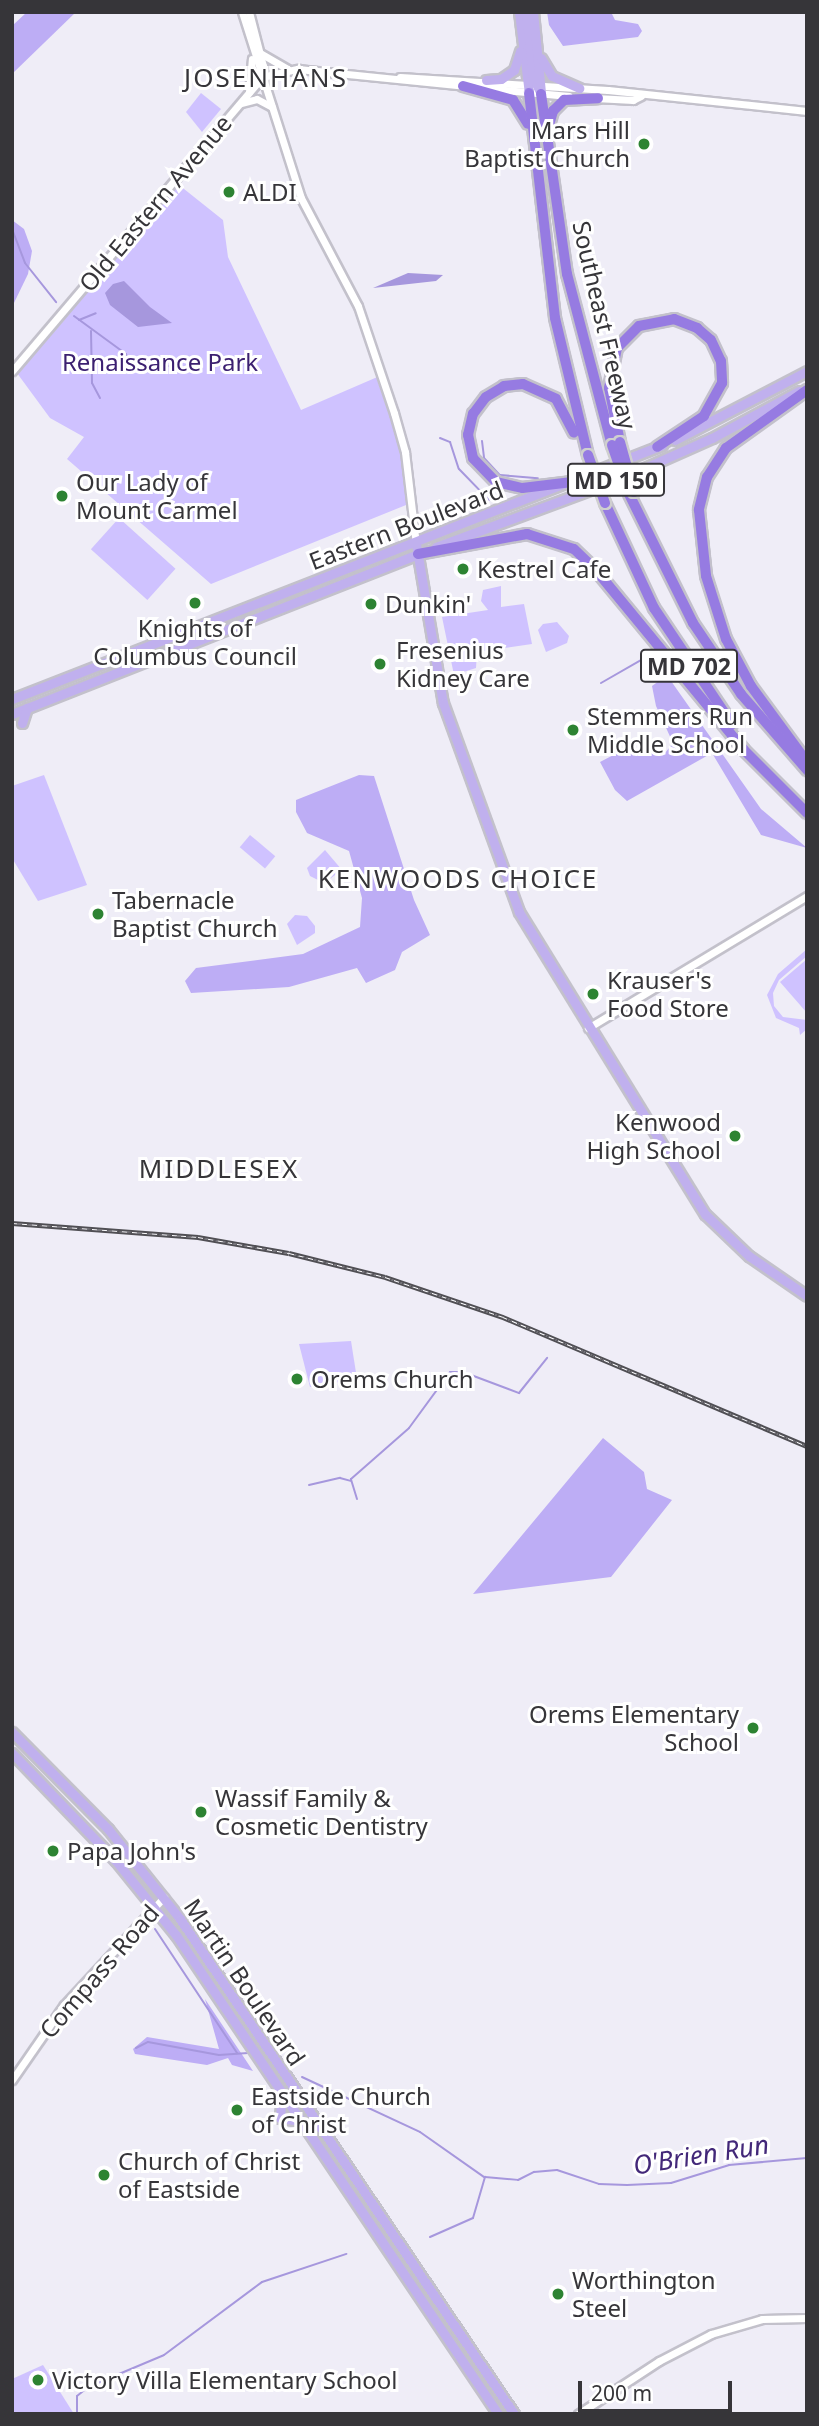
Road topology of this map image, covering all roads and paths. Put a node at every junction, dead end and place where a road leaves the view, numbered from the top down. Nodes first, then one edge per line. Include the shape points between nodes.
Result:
1 (242, 12) edge
2 (249, 12) edge
3 (519, 12) edge
4 (526, 12) edge
5 (533, 12) edge
6 (522, 35) junction
7 (536, 36) junction
8 (253, 48) junction
9 (260, 53) junction
10 (289, 69) junction
11 (279, 71) junction
12 (262, 77) junction
13 (399, 77) junction
14 (486, 80) junction
15 (463, 86) junction
16 (535, 88) junction
17 (579, 88) junction
18 (266, 90) junction
19 (249, 92) junction
20 (641, 96) junction
21 (598, 98) junction
22 (240, 103) junction
23 (272, 107) junction
24 (807, 111) edge
25 (547, 138) junction
26 (534, 140) junction
27 (12, 371) edge
28 (807, 371) edge
29 (807, 389) edge
30 (616, 443) junction
31 (657, 447) junction
32 (585, 456) junction
33 (572, 482) junction
34 (417, 549) junction
35 (12, 699) edge
36 (12, 714) edge
37 (807, 762) edge
38 (807, 770) edge
39 (807, 807) edge
40 (807, 813) edge
41 (807, 896) edge
42 (587, 1028) junction
43 (807, 1296) edge
44 (12, 1732) edge
45 (12, 1753) edge
46 (164, 1898) junction
47 (153, 1907) junction
48 (12, 2080) edge
49 (282, 2091) junction
50 (302, 2122) junction
51 (807, 2318) edge
52 (514, 2413) edge
53 (498, 2414) edge
54 (578, 2414) edge

1 - 8 street
2 - 9 street
3 - 6 main road, MD 702
4 - 16 main road
5 - 7 main road, MD 702
6 - 14 main road via 514,70 501,79
6 - 16 main road, MD 702
7 - 16 main road, MD 702
7 - 17 main road via 548,72
8 - 12 street
8 - 19 street
9 - 10 street
9 - 12 street
10 - 11 street, Old Eastern Avenue
10 - 13 street, Old Eastern Avenue
11 - 12 street, Old Eastern Avenue
11 - 18 street
12 - 18 street
12 - 19 street, Old Eastern Avenue
13 - 14 street, Old Eastern Avenue
13 - 15 street, Old Eastern Avenue
14 - 16 street, Old Eastern Avenue
15 - 16 street, Old Eastern Avenue
15 - 26 highway via 513,100 523,111
16 - 17 street, Old Eastern Avenue
16 - 21 street, Old Eastern Avenue
16 - 25 highway, Southeast Freeway / MD 702
16 - 26 highway, Southeast Freeway / MD 702
17 - 20 street, Old Eastern Avenue
18 - 23 street
19 - 22 street, Old Eastern Avenue
20 - 21 street, Old Eastern Avenue via 633,100
20 - 24 street, Old Eastern Avenue
21 - 25 highway via 560,102 551,114
22 - 23 street via 257,99
22 - 27 street, Old Eastern Avenue
23 - 34 street via 301,198 350,290 387,390 405,452
25 - 30 highway, Southeast Freeway / MD 702 via 567,274
26 - 32 highway, Southeast Freeway / MD 702 via 562,356
28 - 31 main road, Eastern Boulevard / MD 150 via 719,420
29 - 34 main road, Eastern Boulevard / MD 150 via 622,478
29 - 37 highway via 746,431 718,457 703,487 699,524 706,576 726,639 751,686
30 - 31 highway via 609,388 614,356 639,326 674,319 697,328 711,340 721,361 722,383 704,416
30 - 38 highway, Southeast Freeway / MD 702, bridge via 656,556 716,660
31 - 33 main road, Eastern Boulevard / MD 150
32 - 33 highway via 562,405 541,388 504,386 486,397 473,414 470,451 489,478 522,488
32 - 39 highway, Southeast Freeway / MD 702, bridge via 638,578 722,712
33 - 34 main road, Eastern Boulevard / MD 150
34 - 35 main road, Eastern Boulevard / MD 150
34 - 36 main road, Eastern Boulevard / MD 150 via 27,708 22,723
34 - 40 highway via 527,534 573,549 596,569 744,750
34 - 42 main road via 443,703 477,803 519,912
41 - 42 street
42 - 43 main road via 705,1214 749,1256
44 - 46 main road, Martin Boulevard via 108,1829
45 - 47 main road, Martin Boulevard
46 - 47 street, Compass Road
46 - 52 main road, Martin Boulevard
47 - 48 street, Compass Road via 64,2005
47 - 49 main road, Martin Boulevard
49 - 50 main road, Martin Boulevard
49 - 50 main road via 280,2118
50 - 53 main road, Martin Boulevard
51 - 54 street via 762,2319 711,2334 659,2361

